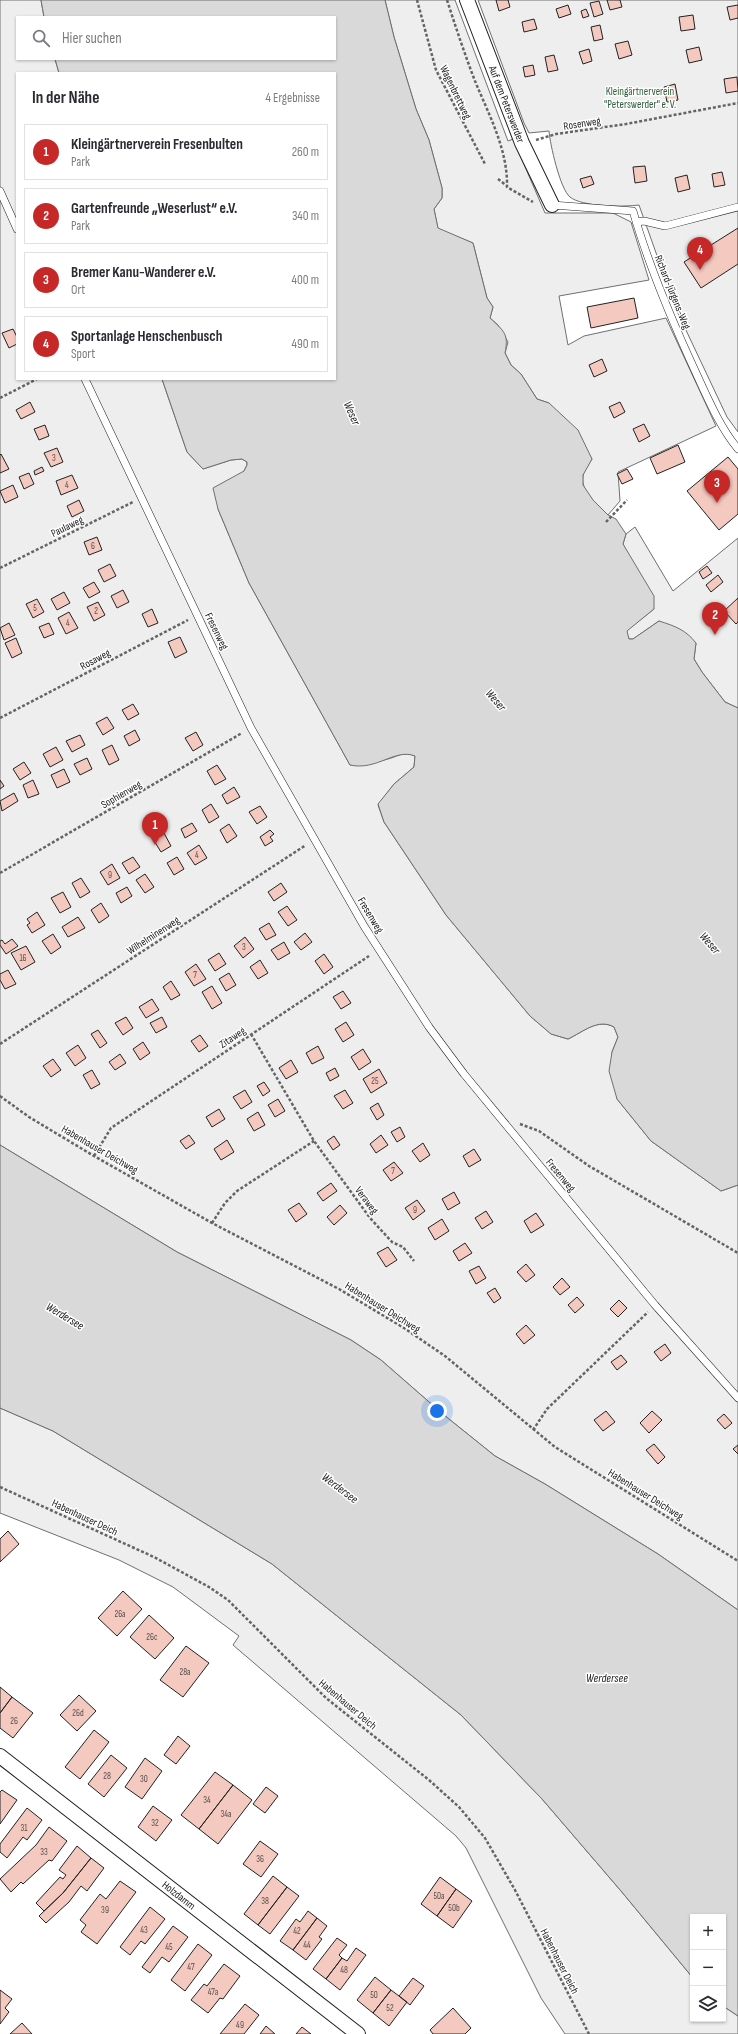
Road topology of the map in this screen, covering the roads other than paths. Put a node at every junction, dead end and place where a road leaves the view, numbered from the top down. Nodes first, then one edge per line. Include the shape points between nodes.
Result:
1 (467, 0) edge
2 (0, 191) edge
3 (552, 205) joint
4 (738, 207) edge
5 (636, 222) junction
6 (16, 227) edge
7 (85, 380) edge
8 (738, 449) edge
9 (738, 1398) edge
10 (0, 1756) edge
11 (358, 2034) edge

1 - 3 street, Auf dem Peterswerder via 522,144
2 - 6 lane
3 - 5 lane, Richard-Jürgens-Weg via 633,210
4 - 5 lane via 665,226 644,221
5 - 8 lane, Richard-Jürgens-Weg via 650,267 684,348 724,432
7 - 9 lane, Fresenweg via 251,728 379,950 429,1027 497,1116 655,1305
10 - 11 street, Holzdamm

